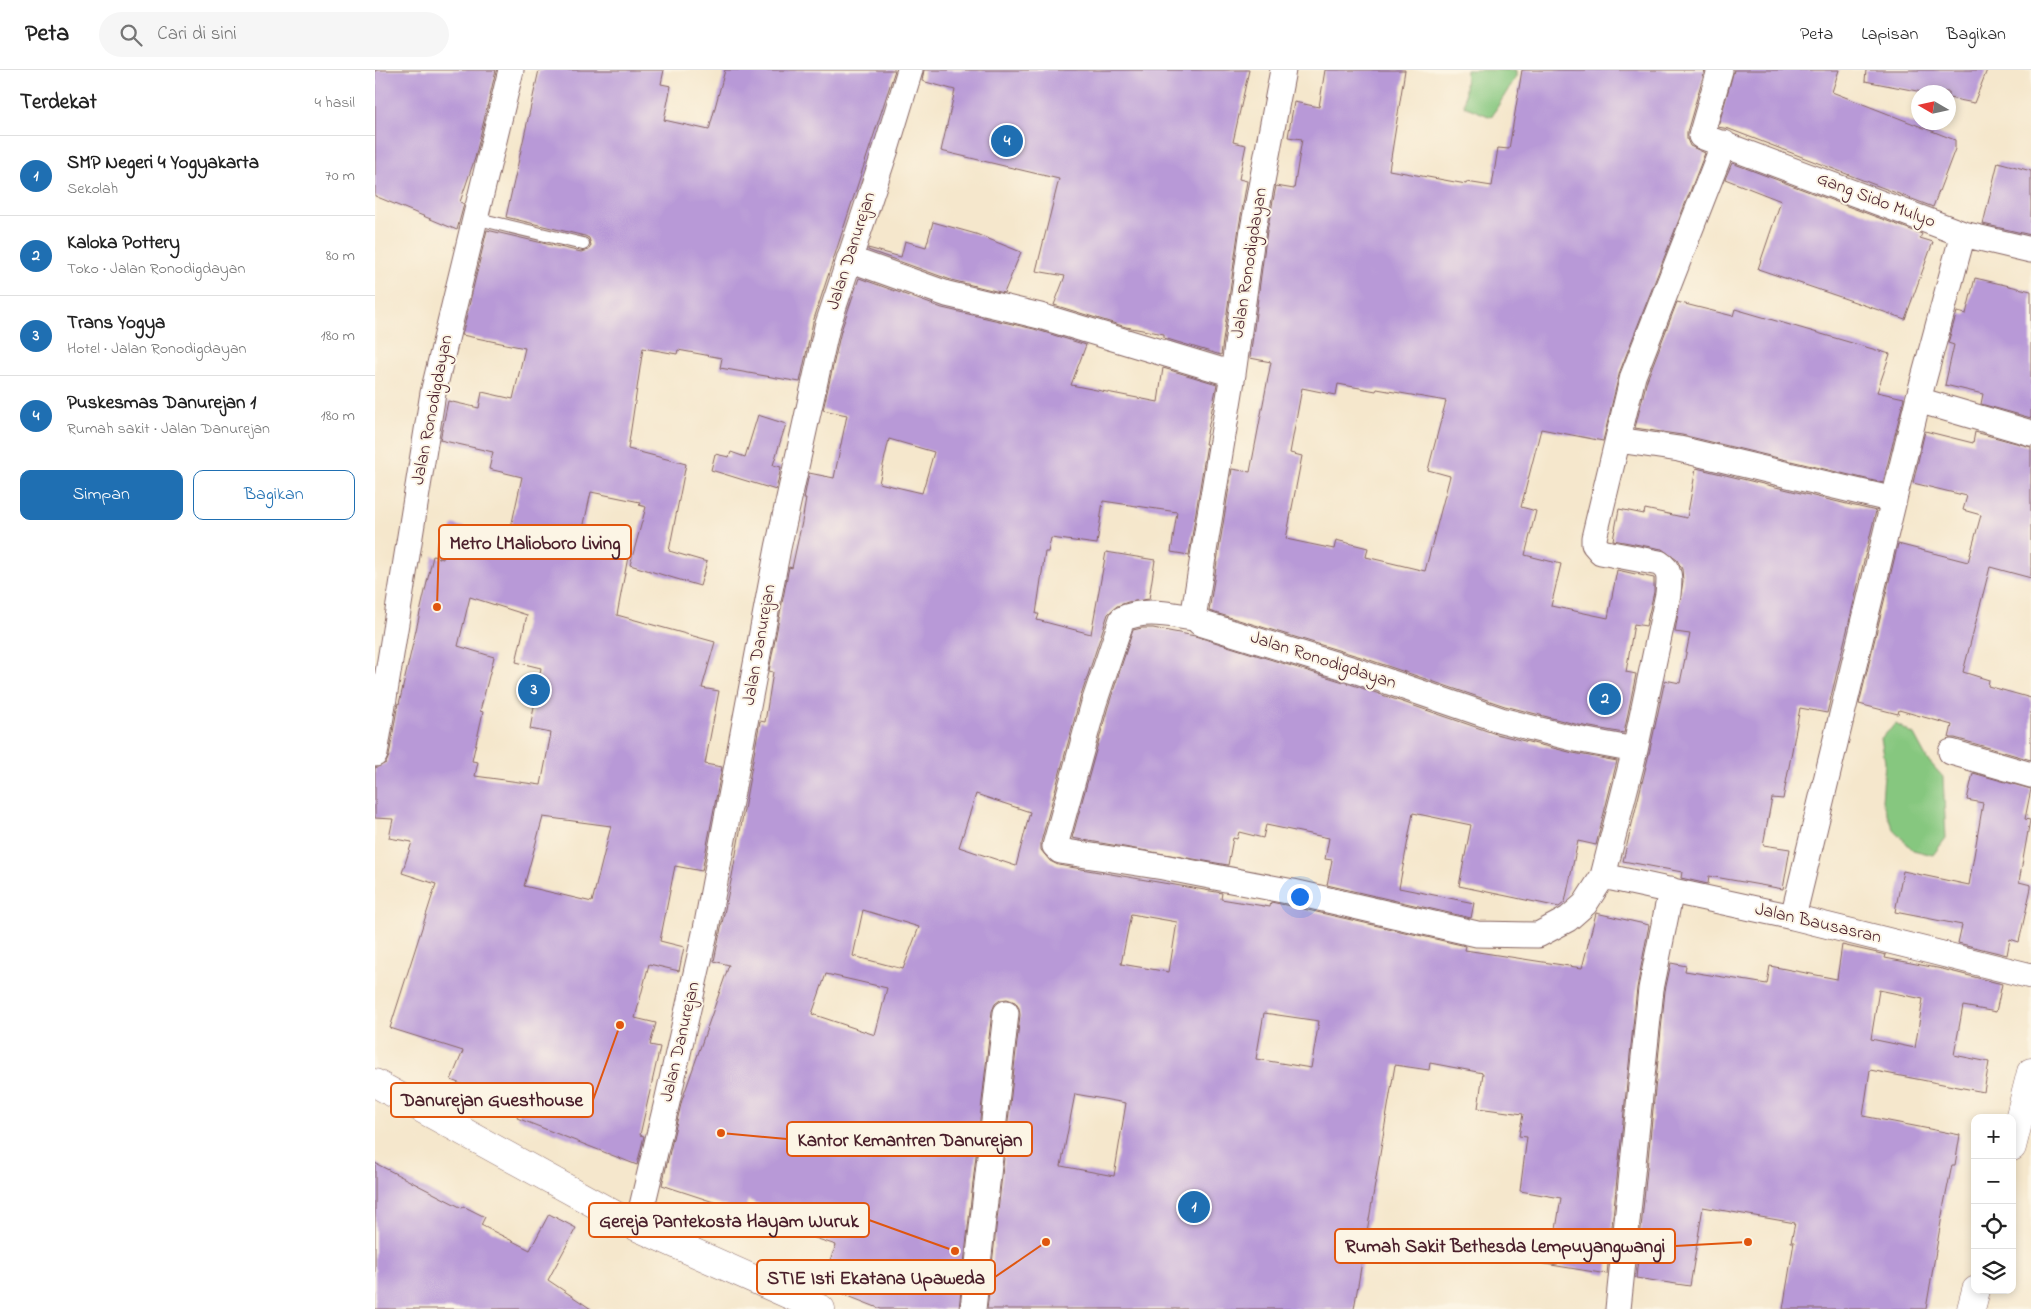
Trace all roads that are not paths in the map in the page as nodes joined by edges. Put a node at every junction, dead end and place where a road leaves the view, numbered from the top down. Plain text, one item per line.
1 (511, 70) edge
2 (909, 70) edge
3 (1283, 70) edge
4 (1720, 70) edge
5 (1725, 143) junction
6 (474, 218) junction
7 (1963, 234) junction
8 (583, 244) dead end
9 (2031, 250) edge
10 (849, 259) junction
11 (1233, 374) junction
12 (1918, 400) junction
13 (2031, 433) edge
14 (1617, 443) junction
15 (1893, 500) junction
16 (1195, 618) junction
17 (1635, 750) junction
18 (1951, 752) dead end
19 (375, 754) edge
20 (2031, 775) edge
21 (1603, 876) junction
22 (1671, 890) junction
23 (1793, 917) junction
24 (2031, 976) edge
25 (1006, 1014) dead end
26 (2031, 1072) edge
27 (375, 1083) edge
28 (2016, 1131) edge
29 (637, 1227) junction
30 (1975, 1294) edge
31 (821, 1309) edge
32 (973, 1309) edge
33 (1619, 1309) edge
34 (1971, 1309) edge

1 - 6 street, Jalan Ronodigdayan
2 - 10 street, Jalan Danurejan
3 - 11 street, Jalan Ronodigdayan
4 - 5 street, Gang Sido Mulyo
5 - 7 street, Gang Sido Mulyo
5 - 14 street
6 - 8 lane
6 - 19 street, Jalan Ronodigdayan
7 - 9 street, Gang Sido Mulyo
7 - 12 street
10 - 11 street
10 - 29 street, Jalan Danurejan
11 - 16 street, Jalan Ronodigdayan
12 - 13 street
12 - 15 street
14 - 15 street
14 - 17 street
15 - 23 street
16 - 17 street, Jalan Ronodigdayan
16 - 21 street
17 - 21 street
18 - 20 street
21 - 22 street, Jalan Bausasran
22 - 23 street, Jalan Bausasran
22 - 33 street
23 - 24 street, Jalan Bausasran
25 - 32 street
26 - 28 street
27 - 29 street
29 - 31 street
30 - 34 street

